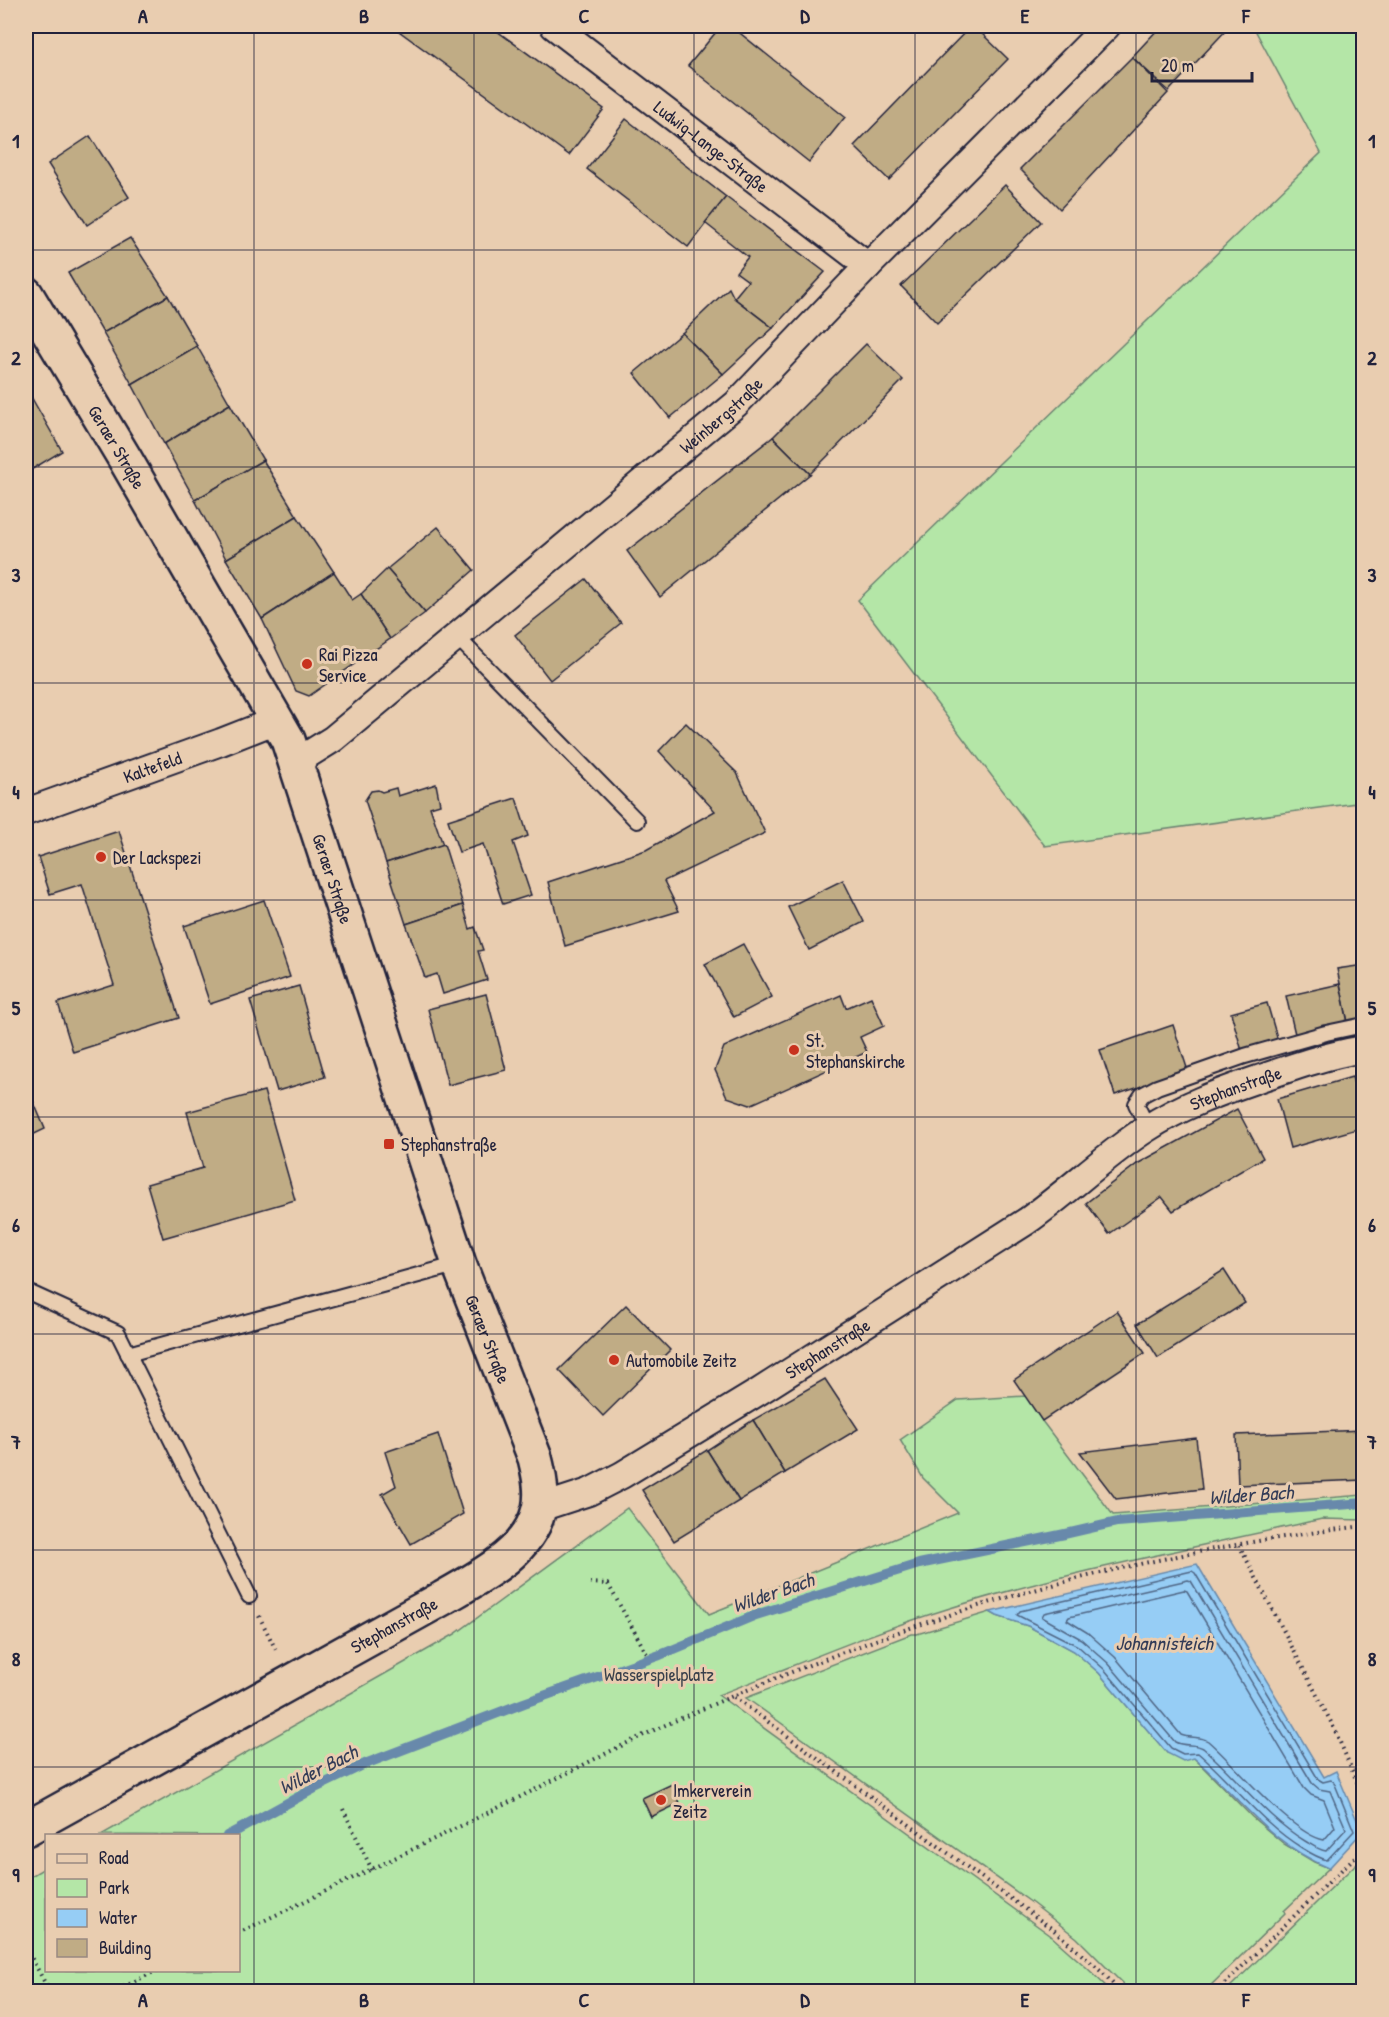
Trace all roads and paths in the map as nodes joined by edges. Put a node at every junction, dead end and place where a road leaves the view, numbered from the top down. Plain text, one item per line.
1 (554, 26) edge
2 (1107, 26) edge
3 (868, 266) junction
4 (26, 294) edge
5 (456, 636) junction
6 (277, 720) junction
7 (296, 762) junction
8 (26, 812) edge
9 (637, 821) dead end
10 (1364, 1025) edge
11 (1364, 1049) edge
12 (1148, 1128) junction
13 (459, 1264) junction
14 (26, 1291) edge
15 (128, 1354) junction
16 (540, 1508) junction
17 (1364, 1526) edge
18 (1239, 1545) junction
19 (590, 1583) dead end
20 (249, 1596) dead end
21 (647, 1654) dead end
22 (733, 1696) junction
23 (1364, 1798) edge
24 (343, 1809) dead end
25 (26, 1829) edge
26 (1364, 1848) edge
27 (372, 1870) junction
28 (240, 1932) edge
29 (26, 1948) edge
30 (156, 1972) edge
31 (50, 1992) edge
32 (113, 1992) edge
33 (1120, 1992) edge
34 (1216, 1992) edge

1 - 3 street, Ludwig-Lange-Straße
2 - 3 street, Weinbergstraße
3 - 5 street, Weinbergstraße
4 - 6 street, Geraer Straße
5 - 7 street, Weinbergstraße
5 - 9 lane
6 - 7 street, Geraer Straße
6 - 8 street, Kaltefeld
7 - 13 street, Geraer Straße
10 - 12 lane
11 - 12 street, Stephanstraße
12 - 16 street, Stephanstraße
13 - 15 lane
13 - 16 street, Geraer Straße
14 - 15 lane
15 - 20 lane
16 - 25 street, Stephanstraße
17 - 18 path
18 - 22 path
18 - 23 path
19 - 21 path
22 - 27 path
22 - 33 path
24 - 27 path
26 - 34 path
27 - 28 path
29 - 31 path
30 - 32 path

